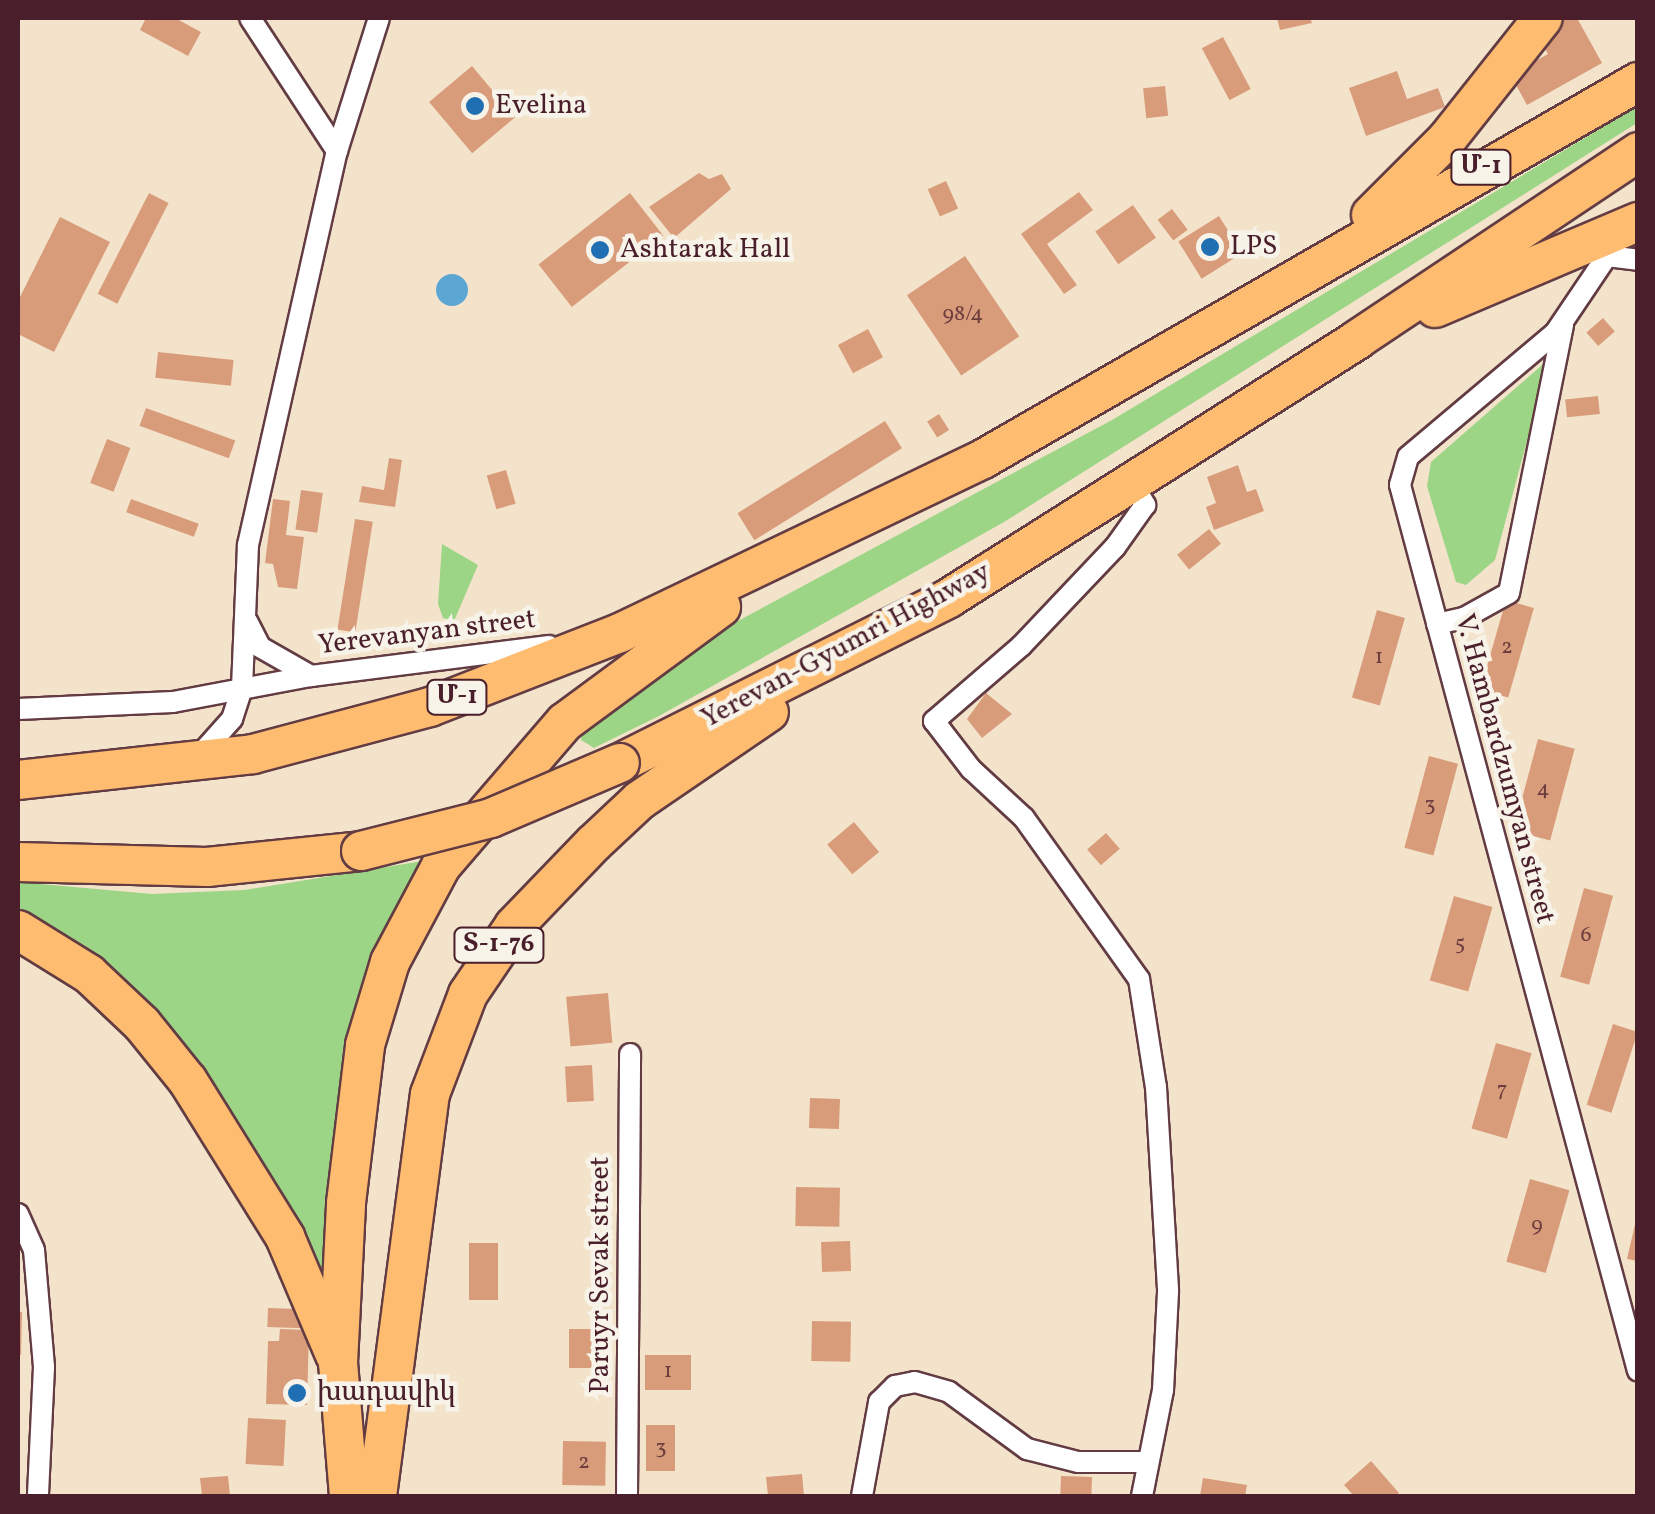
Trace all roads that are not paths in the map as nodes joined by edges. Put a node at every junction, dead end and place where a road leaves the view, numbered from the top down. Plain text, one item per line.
1 (250, 18) edge
2 (380, 18) edge
3 (1544, 18) edge
4 (1638, 82) edge
5 (337, 151) junction
6 (1638, 152) edge
7 (1638, 222) edge
8 (1602, 247) junction
9 (1326, 256) junction
10 (1638, 260) edge
11 (1563, 324) junction
12 (1358, 339) junction
13 (1132, 482) junction
14 (868, 517) junction
15 (949, 598) junction
16 (245, 618) junction
17 (1437, 624) junction
18 (620, 633) junction
19 (311, 676) junction
20 (242, 688) junction
21 (18, 709) edge
22 (190, 764) junction
23 (18, 780) edge
24 (18, 862) edge
25 (18, 930) edge
26 (630, 1054) dead end
27 (18, 1214) edge
28 (338, 1362) junction
29 (1638, 1371) edge
30 (1147, 1462) junction
31 (38, 1496) edge
32 (349, 1496) edge
33 (377, 1496) edge
34 (628, 1496) edge
35 (862, 1496) edge
36 (1142, 1496) edge

1 - 5 street
2 - 5 street
3 - 9 highway
4 - 9 highway, Մ-1
5 - 16 street
6 - 12 highway, Yerevan-Gyumri Highway / Մ-1
7 - 8 highway
8 - 10 street
8 - 11 street, V. Hambardzumyan street
8 - 12 highway
9 - 14 highway, Մ-1
11 - 17 street
11 - 17 street, V. Hambardzumyan street
12 - 13 highway, Yerevan-Gyumri Highway / Մ-1
13 - 15 highway, Yerevan-Gyumri Highway / Մ-1
13 - 30 street
14 - 18 highway, Մ-1
14 - 28 highway, Տ-1-76
15 - 24 highway, Yerevan-Gyumri Highway / Մ-1, bridge
15 - 33 highway, Տ-1-76
16 - 19 street
16 - 20 street
17 - 29 street, V. Hambardzumyan street
18 - 19 street, Yerevanyan street
18 - 22 highway, Մ-1
19 - 20 street, Yerevanyan street
20 - 21 street, Yerevanyan street
20 - 22 street
22 - 23 highway, Մ-1
25 - 28 highway
26 - 34 street, Paruyr Sevak street
27 - 31 street
28 - 32 highway, Տ-1-76
30 - 35 street
30 - 36 street

